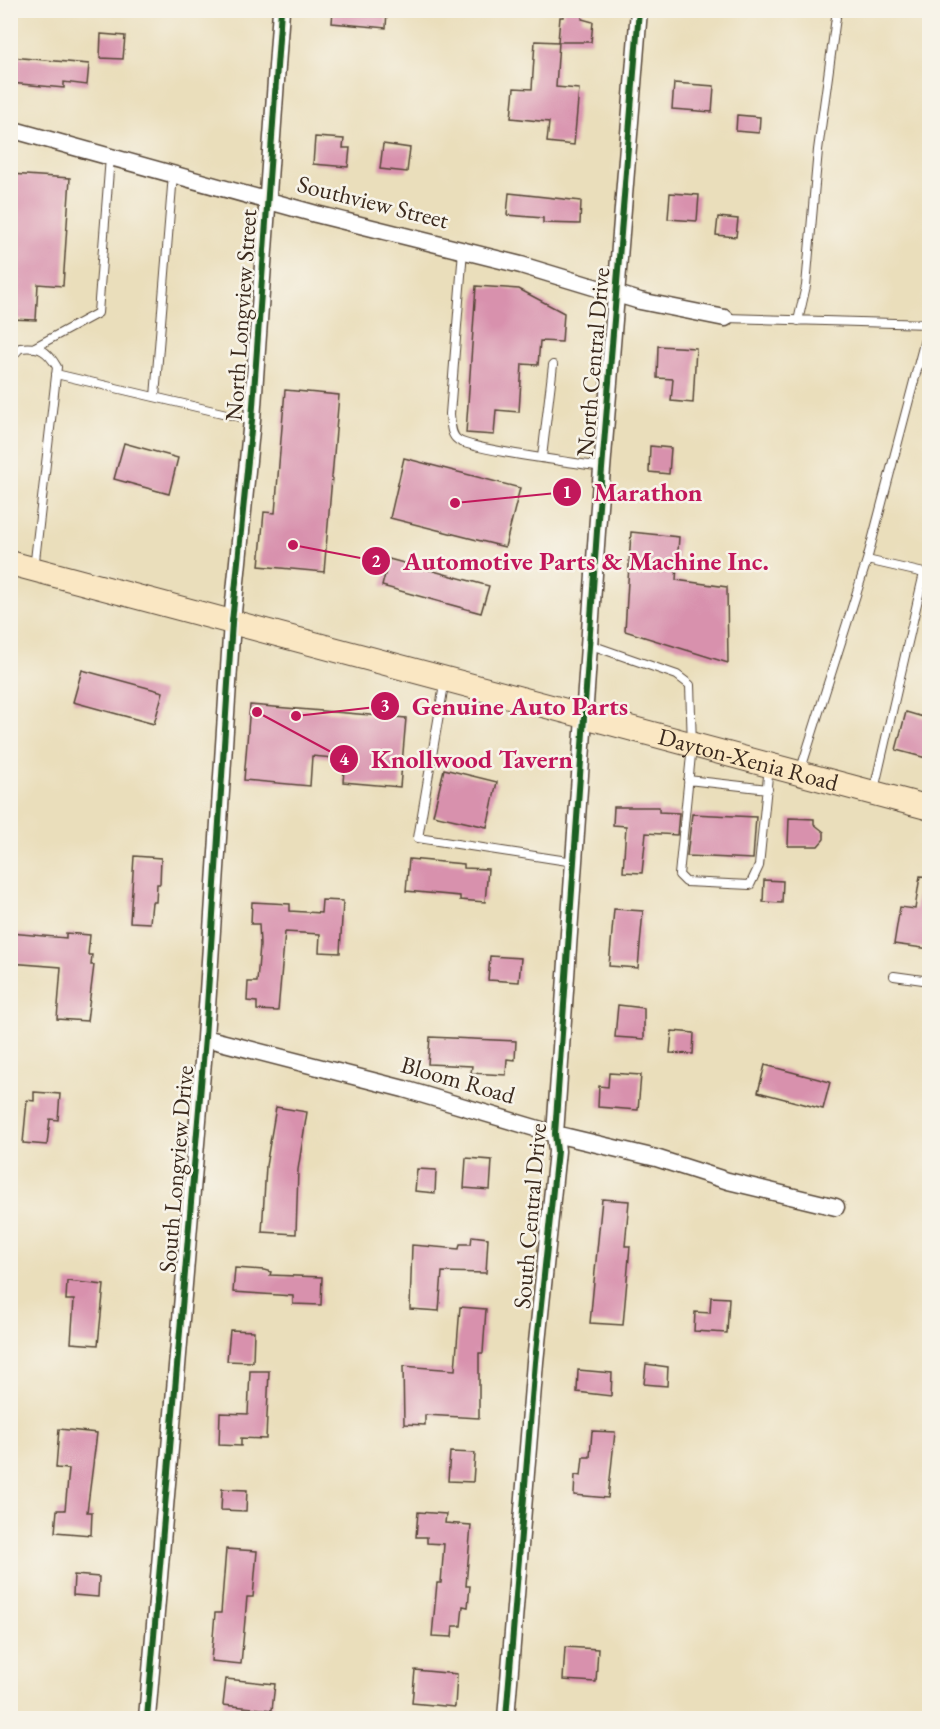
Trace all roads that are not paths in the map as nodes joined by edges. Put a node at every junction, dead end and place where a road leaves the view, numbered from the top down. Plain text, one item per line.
1 (281, 10) edge
2 (639, 10) edge
3 (837, 10) edge
4 (10, 129) edge
5 (110, 157) junction
6 (173, 174) junction
7 (267, 200) junction
8 (463, 250) junction
9 (616, 294) junction
10 (725, 318) joint
11 (798, 321) junction
12 (929, 324) edge
13 (35, 347) junction
14 (10, 359) edge
15 (553, 365) dead end
16 (56, 374) junction
17 (155, 398) junction
18 (252, 420) junction
19 (542, 457) junction
20 (602, 467) junction
21 (867, 560) junction
22 (10, 563) edge
23 (34, 569) junction
24 (232, 622) junction
25 (591, 645) junction
26 (445, 679) junction
27 (586, 717) junction
28 (692, 745) junction
29 (799, 774) junction
30 (768, 777) junction
31 (688, 780) junction
32 (874, 794) junction
33 (930, 808) edge
34 (574, 862) junction
35 (894, 976) dead end
36 (930, 981) edge
37 (205, 1038) junction
38 (555, 1134) junction
39 (836, 1207) dead end
40 (147, 1719) edge
41 (506, 1719) edge

1 - 7 street, North Longview Street
2 - 9 street, North Central Drive
3 - 11 lane
4 - 5 street, Southview Street
5 - 6 street, Southview Street
5 - 13 lane
6 - 7 street, Southview Street
6 - 17 lane
7 - 8 street, Southview Street
7 - 18 street, North Longview Street
8 - 9 street, Southview Street
8 - 19 lane
9 - 10 street, Southview Street
9 - 20 street, North Central Drive
10 - 11 lane
11 - 12 lane
12 - 21 lane
13 - 14 lane
13 - 16 lane
15 - 19 lane
16 - 17 lane
16 - 23 lane
17 - 18 lane
18 - 24 street, North Longview Street
19 - 20 lane
20 - 25 street, North Central Drive
21 - 29 lane
21 - 32 lane
22 - 23 main road, Dayton-Xenia Road
23 - 24 main road, Dayton-Xenia Road
24 - 26 main road, Dayton-Xenia Road
24 - 37 street, South Longview Drive
25 - 27 street, North Central Drive
25 - 28 lane
26 - 27 main road, Dayton-Xenia Road
26 - 34 lane
27 - 28 main road, Dayton-Xenia Road
27 - 34 street, South Central Drive
28 - 30 main road, Dayton-Xenia Road
28 - 31 lane
29 - 30 main road, Dayton-Xenia Road
29 - 32 main road, Dayton-Xenia Road
30 - 31 lane
30 - 31 lane
32 - 33 main road, Dayton-Xenia Road
34 - 38 street, South Central Drive
35 - 36 lane
37 - 38 street, Bloom Road
37 - 40 street, South Longview Drive
38 - 39 street, Bloom Road
38 - 41 street, South Central Drive

